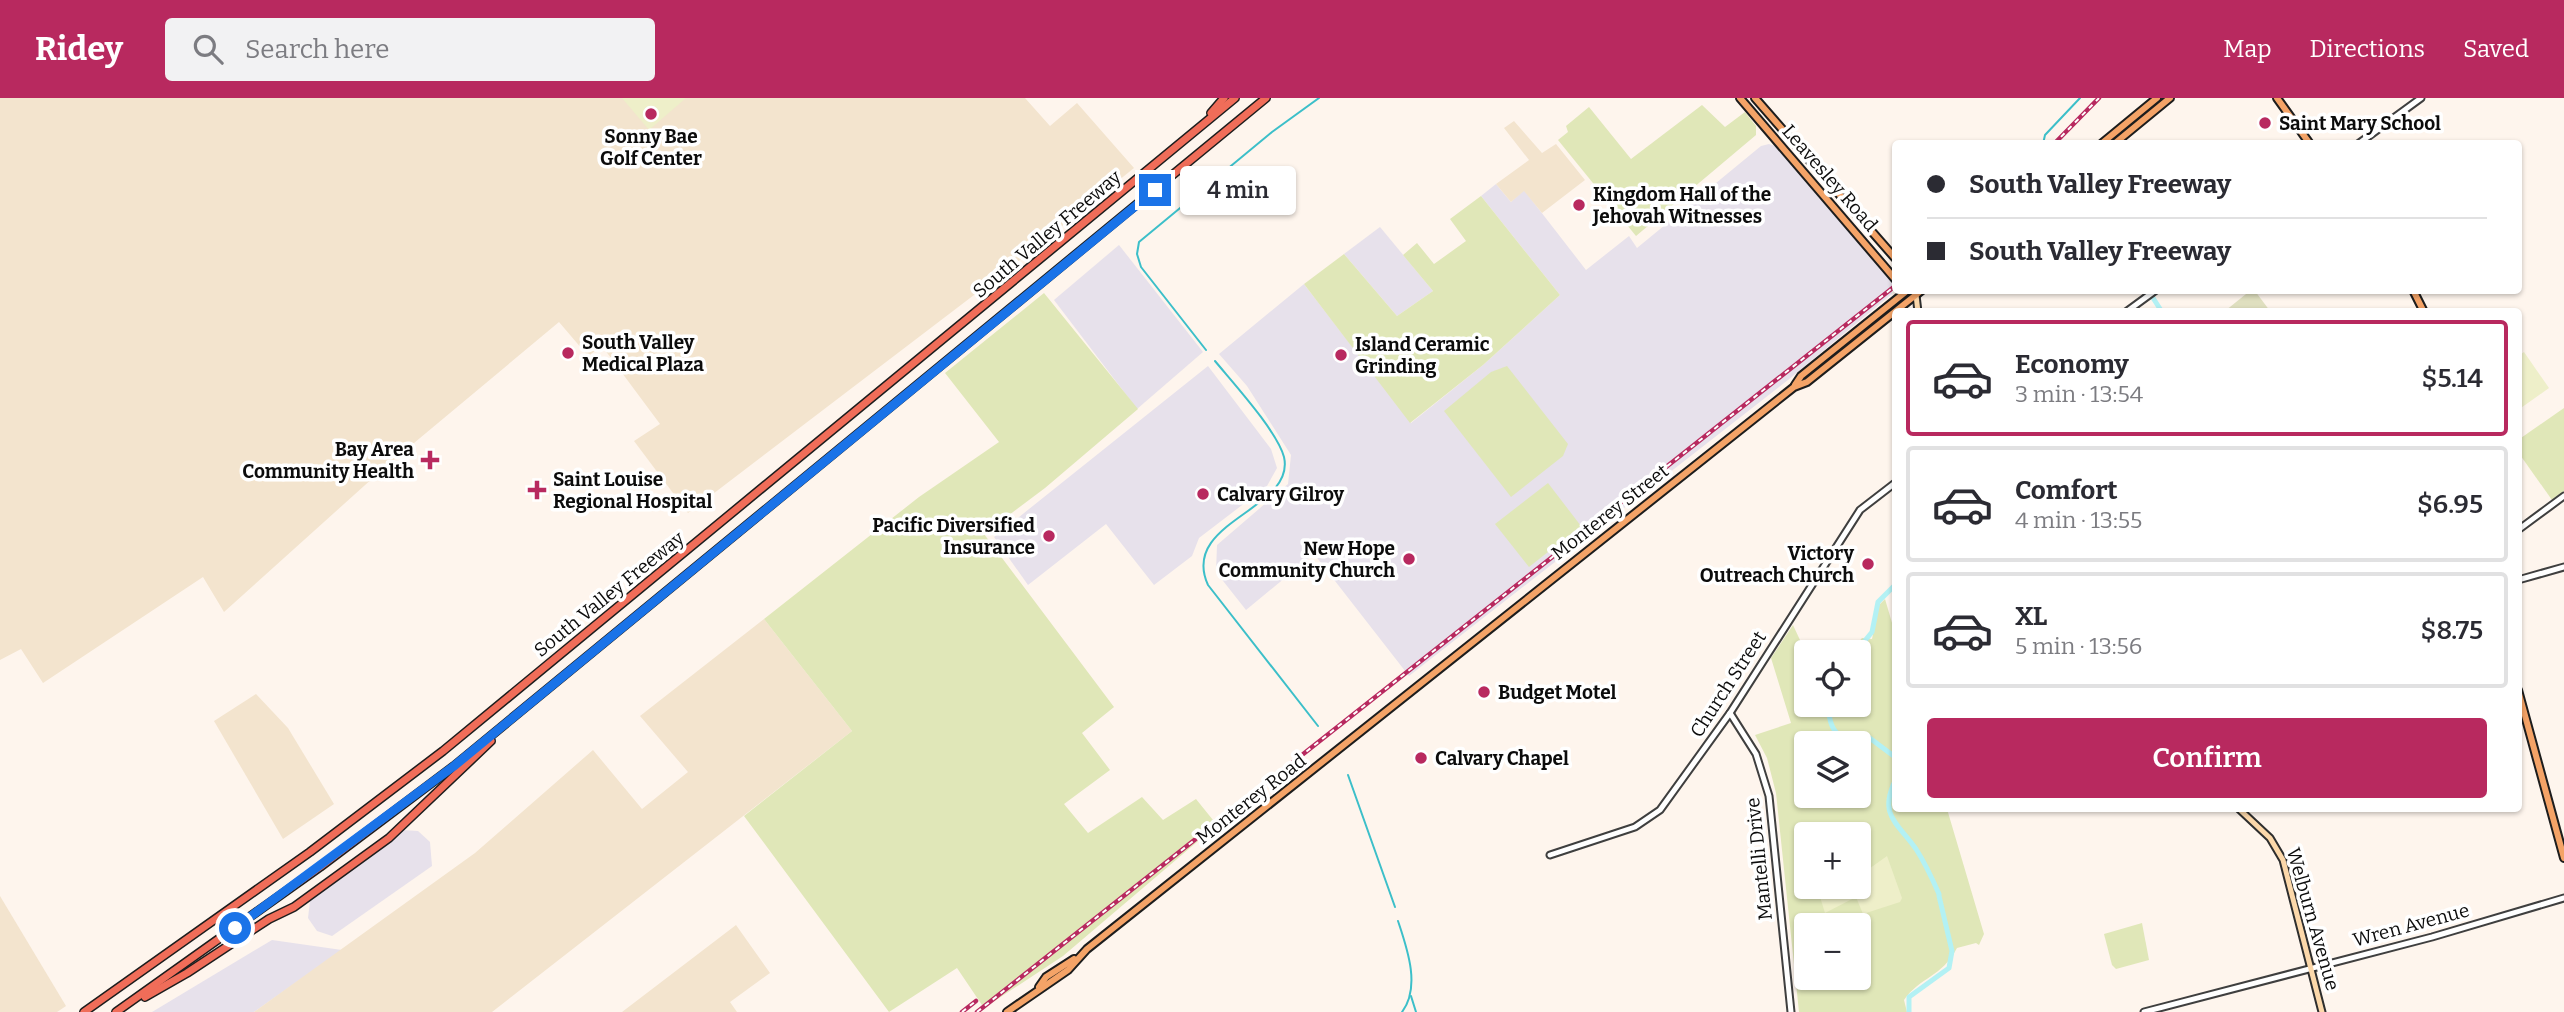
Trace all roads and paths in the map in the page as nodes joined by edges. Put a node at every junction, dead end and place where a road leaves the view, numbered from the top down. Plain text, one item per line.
1 (1224, 98) edge
2 (1235, 98) edge
3 (1740, 98) edge
4 (1755, 98) edge
5 (2157, 98) edge
6 (2170, 98) edge
7 (2277, 98) edge
8 (2421, 98) edge
9 (1265, 100) edge
10 (1192, 134) junction
11 (2106, 140) edge
12 (2119, 140) edge
13 (2307, 140) edge
14 (2363, 140) edge
15 (1892, 255) edge
16 (1892, 275) edge
17 (1902, 294) edge
18 (1916, 294) edge
19 (2150, 294) edge
20 (1899, 308) edge
21 (2131, 308) edge
22 (1892, 313) edge
23 (1794, 387) junction
24 (1892, 484) edge
25 (2564, 496) edge
26 (2522, 527) edge
27 (2564, 567) edge
28 (2522, 579) edge
29 (1448, 664) joint
30 (551, 687) junction
31 (2522, 706) edge
32 (1730, 713) junction
33 (2242, 812) edge
34 (1550, 855) dead end
35 (2564, 858) edge
36 (2564, 898) edge
37 (2313, 969) junction
38 (83, 1012) edge
39 (116, 1012) edge
40 (1007, 1012) edge
41 (1791, 1012) edge
42 (2144, 1012) edge
43 (2322, 1012) edge

1 - 10 highway
2 - 10 highway, South Valley Freeway
3 - 16 main road, Leavesley Road
4 - 15 main road, Leavesley Road
5 - 11 main road
6 - 12 main road
7 - 13 main road
8 - 14 street
9 - 30 highway, South Valley Freeway
10 - 38 highway, South Valley Freeway
17 - 23 main road, Monterey Street
18 - 20 main road, Monterey Street
19 - 21 street
22 - 23 main road, Monterey Street
23 - 29 main road, Monterey Street
24 - 32 street, Church Street
25 - 26 street
27 - 28 street
29 - 40 main road, Monterey Road
30 - 39 highway, South Valley Freeway
30 - 39 highway
31 - 35 main road
32 - 34 street, Church Street
32 - 41 street, Mantelli Drive
33 - 37 main road, Welburn Avenue
36 - 37 street, Wren Avenue
37 - 42 street, Wren Avenue
37 - 43 main road, Welburn Avenue

